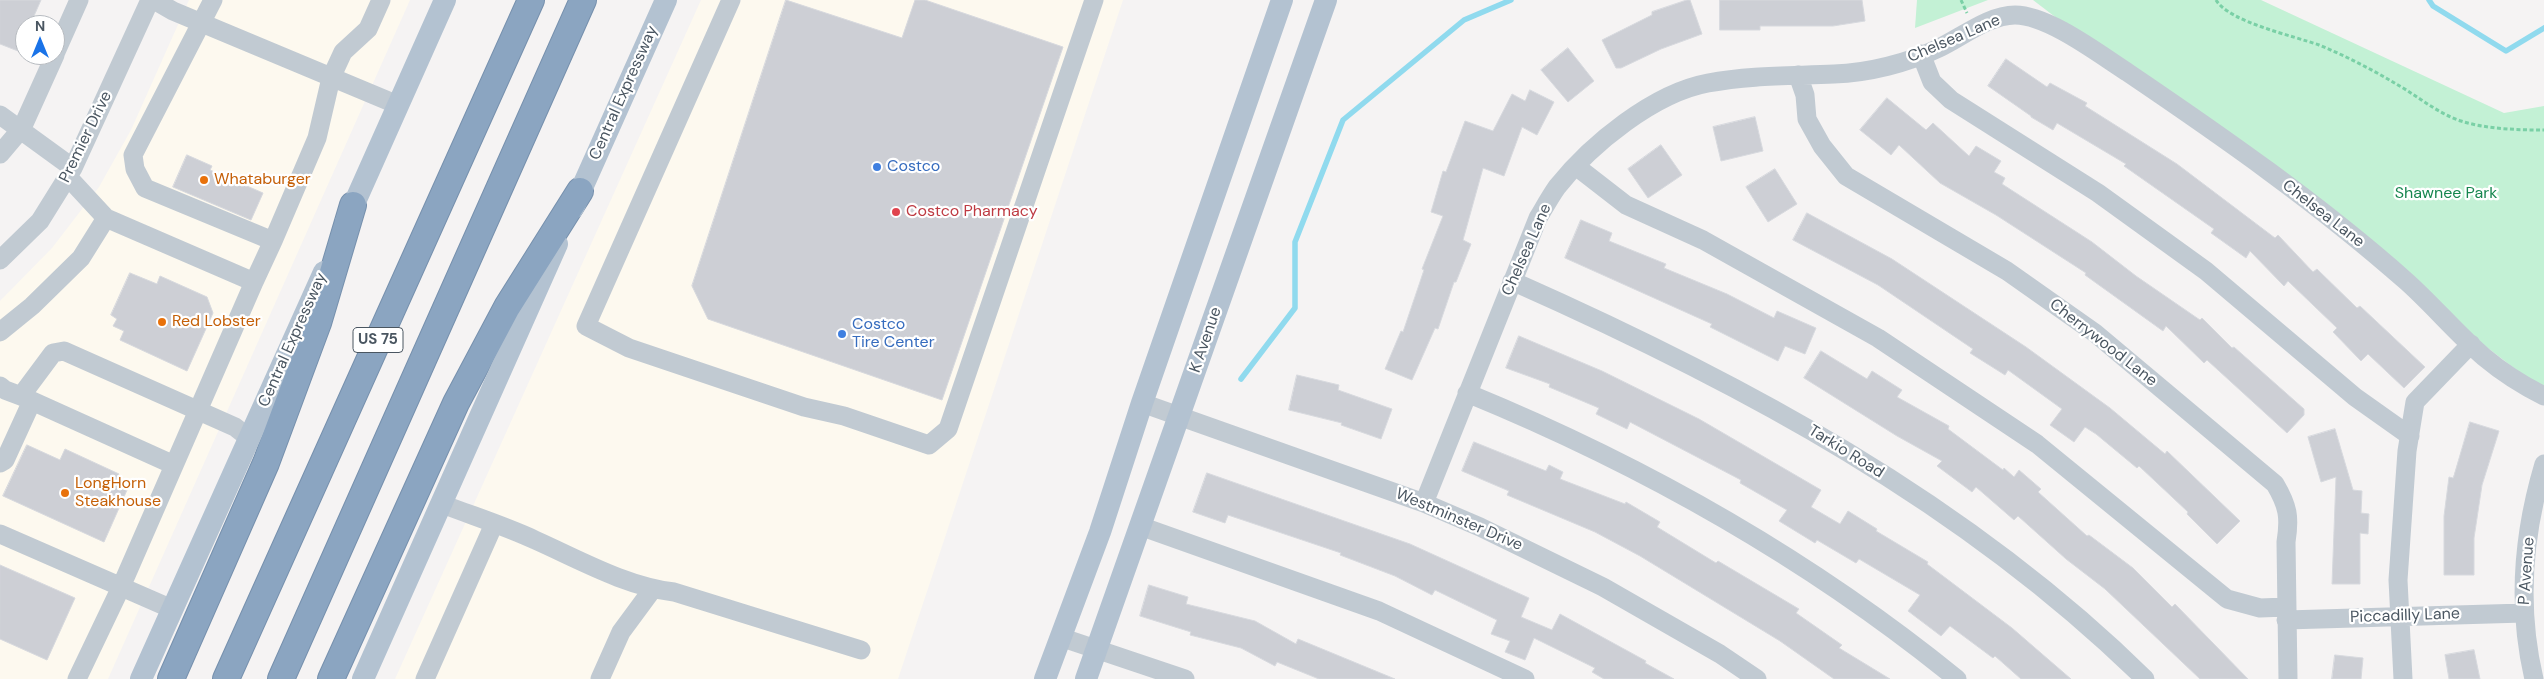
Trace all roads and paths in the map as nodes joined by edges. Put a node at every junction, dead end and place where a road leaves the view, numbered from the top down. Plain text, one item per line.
1 (79, 0) edge
2 (152, 0) edge
3 (213, 0) edge
4 (381, 0) edge
5 (445, 0) edge
6 (531, 0) edge
7 (582, 0) edge
8 (666, 0) edge
9 (731, 0) edge
10 (1094, 0) edge
11 (1282, 0) edge
12 (1326, 0) edge
13 (2216, 0) edge
14 (202, 23) junction
15 (65, 32) edge
16 (1920, 54) junction
17 (50, 65) edge
18 (1798, 75) junction
19 (332, 78) junction
20 (398, 105) junction
21 (0, 115) edge
22 (21, 129) junction
23 (2544, 130) edge
24 (0, 154) edge
25 (1577, 166) junction
26 (70, 173) junction
27 (580, 191) junction
28 (353, 206) junction
29 (106, 218) junction
30 (273, 241) junction
31 (0, 260) edge
32 (1512, 281) junction
33 (254, 282) junction
34 (0, 332) edge
35 (2470, 344) junction
36 (0, 386) edge
37 (1467, 393) junction
38 (2544, 396) edge
39 (27, 399) junction
40 (1142, 404) junction
41 (198, 410) junction
42 (1180, 416) junction
43 (2410, 436) junction
44 (249, 438) junction
45 (0, 464) edge
46 (2544, 464) edge
47 (174, 465) junction
48 (1424, 503) junction
49 (442, 504) junction
50 (494, 524) junction
51 (1140, 526) junction
52 (0, 534) edge
53 (121, 586) junction
54 (652, 590) junction
55 (172, 609) junction
56 (2286, 613) junction
57 (2524, 613) junction
58 (2400, 616) junction
59 (1060, 638) junction
60 (861, 650) dead end
61 (1096, 650) junction
62 (77, 679) edge
63 (141, 679) edge
64 (172, 679) edge
65 (226, 679) edge
66 (281, 679) edge
67 (331, 679) edge
68 (363, 679) edge
69 (424, 679) edge
70 (600, 679) edge
71 (1045, 679) edge
72 (1086, 679) edge
73 (1185, 679) edge
74 (1526, 679) edge
75 (1757, 679) edge
76 (1957, 679) edge
77 (2145, 679) edge
78 (2288, 679) edge
79 (2403, 679) edge
80 (2534, 679) edge

1 - 15 street
2 - 14 street
2 - 26 street, Premier Drive
3 - 14 street
4 - 19 street
5 - 20 main road, Central Expressway
6 - 65 highway, US 75
7 - 66 highway, US 75
8 - 27 main road, Central Expressway
9 - 10 street
11 - 40 main road
12 - 42 main road, K Avenue
13 - 23 path
14 - 19 street
14 - 30 street
16 - 18 street, Chelsea Lane
16 - 35 street, Chelsea Lane
16 - 43 street
17 - 22 street
18 - 25 street, Chelsea Lane
18 - 56 street, Cherrywood Lane
19 - 20 street
19 - 30 street
20 - 28 main road, Central Expressway
21 - 22 street
22 - 24 street
22 - 26 street
25 - 32 street, Chelsea Lane
25 - 56 street, Piccadilly Lane
26 - 29 street
26 - 31 street, Premier Drive
27 - 49 main road, Central Expressway
27 - 67 highway
28 - 44 main road, Central Expressway
28 - 64 highway
29 - 33 street
29 - 34 street
30 - 33 street
32 - 37 street, Chelsea Lane
32 - 77 street, Tarkio Road
33 - 41 street
35 - 38 street, Chelsea Lane
35 - 43 street
36 - 39 street
37 - 48 street, Chelsea Lane
37 - 76 street
39 - 41 street
39 - 45 street
39 - 47 street
40 - 42 street, Westminster Drive
40 - 59 main road
41 - 44 street
41 - 47 street
42 - 48 street, Westminster Drive
42 - 51 main road, K Avenue
43 - 58 street
44 - 55 main road, Central Expressway
46 - 57 street, P Avenue
47 - 53 street
48 - 75 street, Westminster Drive
49 - 50 street
49 - 68 main road, Central Expressway
50 - 54 street
50 - 69 street
51 - 61 main road, K Avenue
51 - 74 street
52 - 53 street
53 - 55 street
53 - 62 street
54 - 60 street
54 - 70 street
55 - 63 main road, Central Expressway
56 - 58 street, Piccadilly Lane
56 - 78 street, Cherrywood Lane
57 - 58 street, Piccadilly Lane
57 - 80 street, P Avenue
58 - 79 street
59 - 61 street
59 - 71 main road
61 - 72 main road, K Avenue
61 - 73 street

